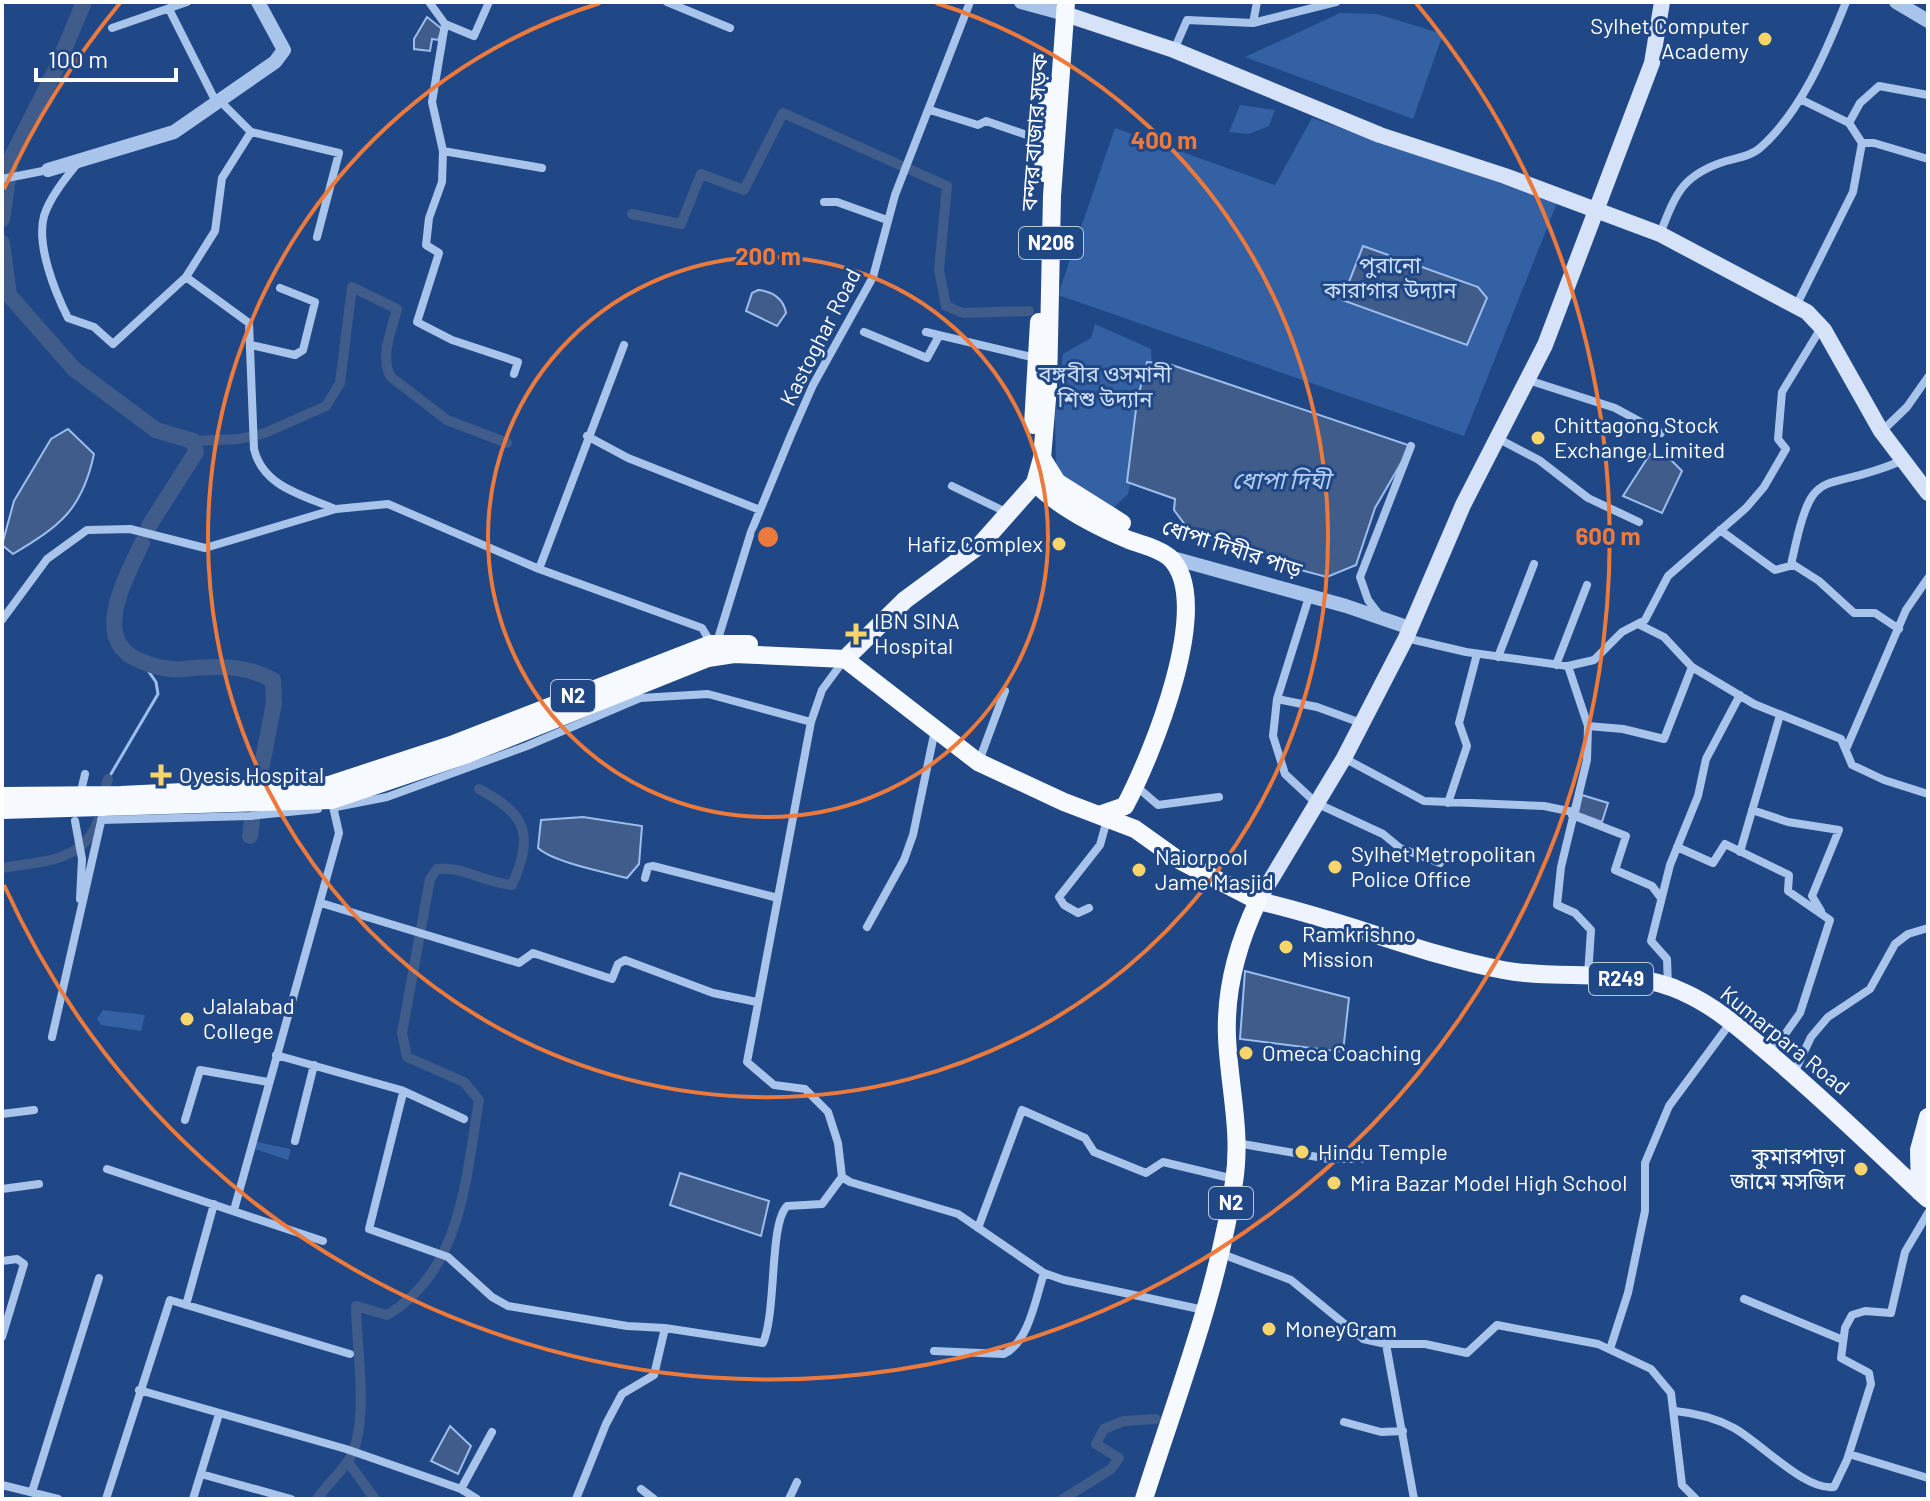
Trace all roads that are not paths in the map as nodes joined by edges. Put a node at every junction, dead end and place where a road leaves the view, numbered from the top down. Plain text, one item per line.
1 (187, 2) edge
2 (258, 2) edge
3 (429, 2) edge
4 (489, 2) edge
5 (667, 2) edge
6 (970, 2) edge
7 (1021, 2) edge
8 (1257, 2) edge
9 (1336, 2) edge
10 (1662, 2) edge
11 (1846, 2) edge
12 (1896, 2) edge
13 (1060, 7) edge
14 (169, 9) junction
15 (1928, 21) edge
16 (1253, 23) junction
17 (445, 24) junction
18 (112, 28) dead end
19 (730, 28) dead end
20 (1174, 50) junction
21 (1928, 95) edge
22 (1800, 99) junction
23 (217, 101) junction
24 (930, 110) junction
25 (1849, 123) junction
26 (251, 132) junction
27 (1044, 141) junction
28 (1862, 143) junction
29 (443, 151) junction
30 (1928, 159) edge
31 (77, 163) junction
32 (542, 168) dead end
33 (48, 170) joint
34 (2, 179) edge
35 (824, 202) dead end
36 (1597, 208) junction
37 (887, 220) junction
38 (1660, 234) junction
39 (317, 237) dead end
40 (186, 277) junction
41 (280, 288) dead end
42 (1796, 306) junction
43 (1821, 327) junction
44 (864, 332) dead end
45 (926, 332) dead end
46 (939, 336) junction
47 (251, 345) junction
48 (624, 345) dead end
49 (1037, 359) junction
50 (514, 374) dead end
51 (1928, 377) edge
52 (1527, 379) junction
53 (1881, 431) junction
54 (1661, 433) dead end
55 (587, 436) junction
56 (1496, 438) junction
57 (1411, 446) dead end
58 (1901, 461) junction
59 (952, 486) dead end
60 (1048, 489) junction
61 (1928, 493) edge
62 (1016, 507) junction
63 (336, 509) junction
64 (760, 510) junction
65 (1639, 522) dead end
66 (1720, 530) junction
67 (1169, 557) junction
68 (1534, 564) dead end
69 (1791, 565) junction
70 (539, 569) junction
71 (1928, 578) edge
72 (1587, 585) dead end
73 (1309, 597) junction
74 (1382, 617) junction
75 (2, 620) edge
76 (1638, 624) junction
77 (1899, 629) junction
78 (1408, 633) junction
79 (714, 643) junction
80 (1477, 654) junction
81 (823, 657) junction
82 (1498, 657) junction
83 (845, 659) junction
84 (1556, 665) junction
85 (1568, 666) junction
86 (1692, 667) junction
87 (1005, 691) dead end
88 (1740, 695) junction
89 (1277, 699) junction
90 (1780, 715) junction
91 (811, 722) junction
92 (1362, 723) junction
93 (1588, 726) junction
94 (935, 729) junction
95 (1847, 747) junction
96 (1344, 758) junction
97 (978, 762) junction
98 (85, 774) dead end
99 (1136, 786) junction
100 (82, 787) dead end
101 (1928, 794) edge
102 (2, 796) edge
103 (332, 797) junction
104 (1219, 797) dead end
105 (1316, 803) junction
106 (1448, 803) junction
107 (1125, 806) junction
108 (2, 810) edge
109 (1752, 810) junction
110 (1572, 813) junction
111 (103, 814) junction
112 (1103, 817) junction
113 (75, 821) dead end
114 (1135, 829) junction
115 (1677, 847) junction
116 (1740, 852) junction
117 (1440, 863) dead end
118 (645, 878) dead end
119 (778, 898) junction
120 (1661, 898) junction
121 (1258, 901) junction
122 (321, 903) junction
123 (1089, 908) dead end
124 (1823, 914) junction
125 (867, 927) dead end
126 (1928, 928) edge
127 (71, 958) junction
128 (1588, 977) junction
129 (1668, 986) junction
130 (757, 1002) junction
131 (1731, 1022) junction
132 (52, 1037) dead end
133 (276, 1055) junction
134 (1770, 1055) junction
135 (314, 1065) junction
136 (1793, 1074) junction
137 (268, 1082) junction
138 (403, 1093) junction
139 (34, 1110) dead end
140 (2, 1114) edge
141 (1928, 1117) edge
142 (464, 1119) dead end
143 (185, 1120) dead end
144 (295, 1141) dead end
145 (1236, 1143) junction
146 (1919, 1150) junction
147 (1361, 1159) dead end
148 (1890, 1164) junction
149 (107, 1169) dead end
150 (842, 1177) junction
151 (1235, 1179) junction
152 (39, 1184) dead end
153 (2, 1189) edge
154 (1924, 1196) edge
155 (214, 1204) junction
156 (234, 1210) junction
157 (1928, 1213) edge
158 (978, 1228) junction
159 (323, 1241) dead end
160 (1222, 1254) junction
161 (2, 1261) edge
162 (1044, 1273) junction
163 (99, 1278) dead end
164 (1744, 1299) dead end
165 (186, 1305) junction
166 (1204, 1310) junction
167 (665, 1328) junction
168 (2, 1337) edge
169 (1843, 1340) junction
170 (1386, 1344) junction
171 (1610, 1349) junction
172 (934, 1351) dead end
173 (350, 1354) dead end
174 (139, 1390) junction
175 (1675, 1411) junction
176 (219, 1414) junction
177 (1344, 1422) dead end
178 (1403, 1431) junction
179 (492, 1432) dead end
180 (1849, 1454) junction
181 (201, 1474) junction
182 (1928, 1478) edge
183 (797, 1482) dead end
184 (2, 1485) edge
185 (461, 1489) junction
186 (641, 1489) dead end
187 (32, 1492) junction
188 (58, 1499) edge
189 (106, 1499) edge
190 (193, 1499) edge
191 (291, 1499) edge
192 (477, 1499) edge
193 (576, 1499) edge
194 (654, 1499) edge
195 (789, 1499) edge
196 (1144, 1499) edge
197 (1414, 1499) edge
198 (1696, 1499) edge

1 - 14 street
2 - 23 street
3 - 17 street
4 - 17 street
5 - 19 street
6 - 24 street, Kastoghar Road
7 - 13 street
8 - 16 street
9 - 16 street
10 - 36 main road
11 - 22 street
12 - 15 street
13 - 20 main road
13 - 27 highway, N206
13 - 60 highway, বন্দর বাজার সড়ক / N206
14 - 18 street
14 - 23 street
16 - 20 street
17 - 29 street
20 - 36 main road
21 - 25 street
22 - 25 street
22 - 38 street
23 - 26 street
23 - 31 street
24 - 27 street
24 - 37 street, Kastoghar Road
25 - 28 street
26 - 39 street
26 - 40 street
27 - 49 highway, N206
28 - 30 street
28 - 42 street
29 - 32 street
29 - 50 street
31 - 33 street
31 - 40 street
33 - 34 street
35 - 37 street
36 - 38 main road
36 - 52 main road
37 - 64 street, Kastoghar Road
38 - 42 main road
40 - 47 street
41 - 47 street
42 - 43 main road
43 - 53 main road
43 - 66 street
44 - 46 street
45 - 46 street
46 - 49 street
47 - 63 street
48 - 55 street
49 - 60 highway, N206
51 - 53 street
52 - 54 street
52 - 56 main road
53 - 58 main road
55 - 64 street
55 - 70 street
56 - 65 street
56 - 78 main road
57 - 74 street
58 - 61 main road
58 - 69 street
59 - 62 street
60 - 62 main road, বন্দর বাজার সড়ক
60 - 67 highway, ধোপা দিঘীর পাড়
62 - 83 main road, বন্দর বাজার সড়ক
63 - 70 street
63 - 75 street
64 - 79 street, Kastoghar Road
66 - 69 street
66 - 76 street
67 - 73 street, ধোপা দিঘীর পাড়
67 - 99 highway
68 - 82 street
69 - 77 street
70 - 79 street
71 - 77 street
72 - 84 street
73 - 74 street, ধোপা দিঘীর পাড়
73 - 89 street
74 - 78 street, ধোপা দিঘীর পাড়
76 - 85 street
76 - 86 street
77 - 95 street
78 - 80 street
78 - 92 main road
79 - 81 highway, N2
79 - 103 highway, N2
80 - 82 street
80 - 106 street
81 - 83 highway, N2
81 - 103 highway, N2
82 - 84 street
83 - 91 street
83 - 94 highway
84 - 85 street
85 - 93 street
86 - 88 street
86 - 93 street
87 - 97 street
88 - 90 street
88 - 115 street
89 - 92 street
89 - 105 street
90 - 95 street
90 - 109 street
91 - 103 street
91 - 119 street
92 - 96 main road
93 - 110 street
94 - 97 highway
94 - 125 street
95 - 101 street
96 - 105 main road
96 - 106 street
97 - 112 highway
98 - 100 street
99 - 104 street
99 - 107 highway
102 - 103 highway, N2
103 - 111 highway, N2
103 - 122 street
105 - 117 street
105 - 121 main road
106 - 110 street
107 - 112 highway
107 - 114 highway
108 - 111 highway, N2
109 - 116 street
109 - 124 street
110 - 120 street
110 - 128 street
111 - 127 street
112 - 114 highway
112 - 123 street
113 - 127 street
114 - 121 highway
115 - 116 street
115 - 120 street
116 - 124 street
118 - 119 street
119 - 130 street
120 - 129 street
121 - 128 main road, Kumarpara Road / R249
121 - 145 highway, N2
122 - 130 street
122 - 133 street
124 - 134 street
126 - 136 street
127 - 132 street
128 - 129 main road, Kumarpara Road / R249
129 - 131 main road, Kumarpara Road / R249
130 - 150 street
131 - 134 main road, Kumarpara Road / R249
131 - 171 street
133 - 135 street
133 - 137 street
134 - 136 main road, Kumarpara Road / R249
135 - 138 street
135 - 144 street
136 - 148 main road, Kumarpara Road / R249
137 - 143 street
137 - 156 street
138 - 142 street
138 - 167 street
139 - 140 street
141 - 146 main road, R249
145 - 147 street
145 - 151 highway, N2
146 - 148 main road
146 - 154 main road, R249
148 - 154 main road, Kumarpara Road / R249
149 - 155 street
150 - 158 street
150 - 167 street
151 - 158 street
151 - 160 highway, N2
152 - 153 street
155 - 156 street
155 - 165 street
156 - 159 street
157 - 169 street
158 - 162 street
160 - 166 highway, N2
160 - 170 street
161 - 168 street
162 - 166 street
162 - 172 street
163 - 187 street
164 - 169 street
165 - 173 street
165 - 174 street
166 - 196 highway, N2
167 - 193 street
169 - 180 street
170 - 171 street
170 - 178 street
171 - 175 street
174 - 176 street
174 - 189 street
175 - 180 street
175 - 198 street
176 - 181 street
176 - 185 street
177 - 178 street
178 - 197 street
179 - 185 street
180 - 182 street
181 - 190 street
181 - 191 street
183 - 195 street
184 - 187 street
185 - 192 street
186 - 194 street
187 - 188 street

